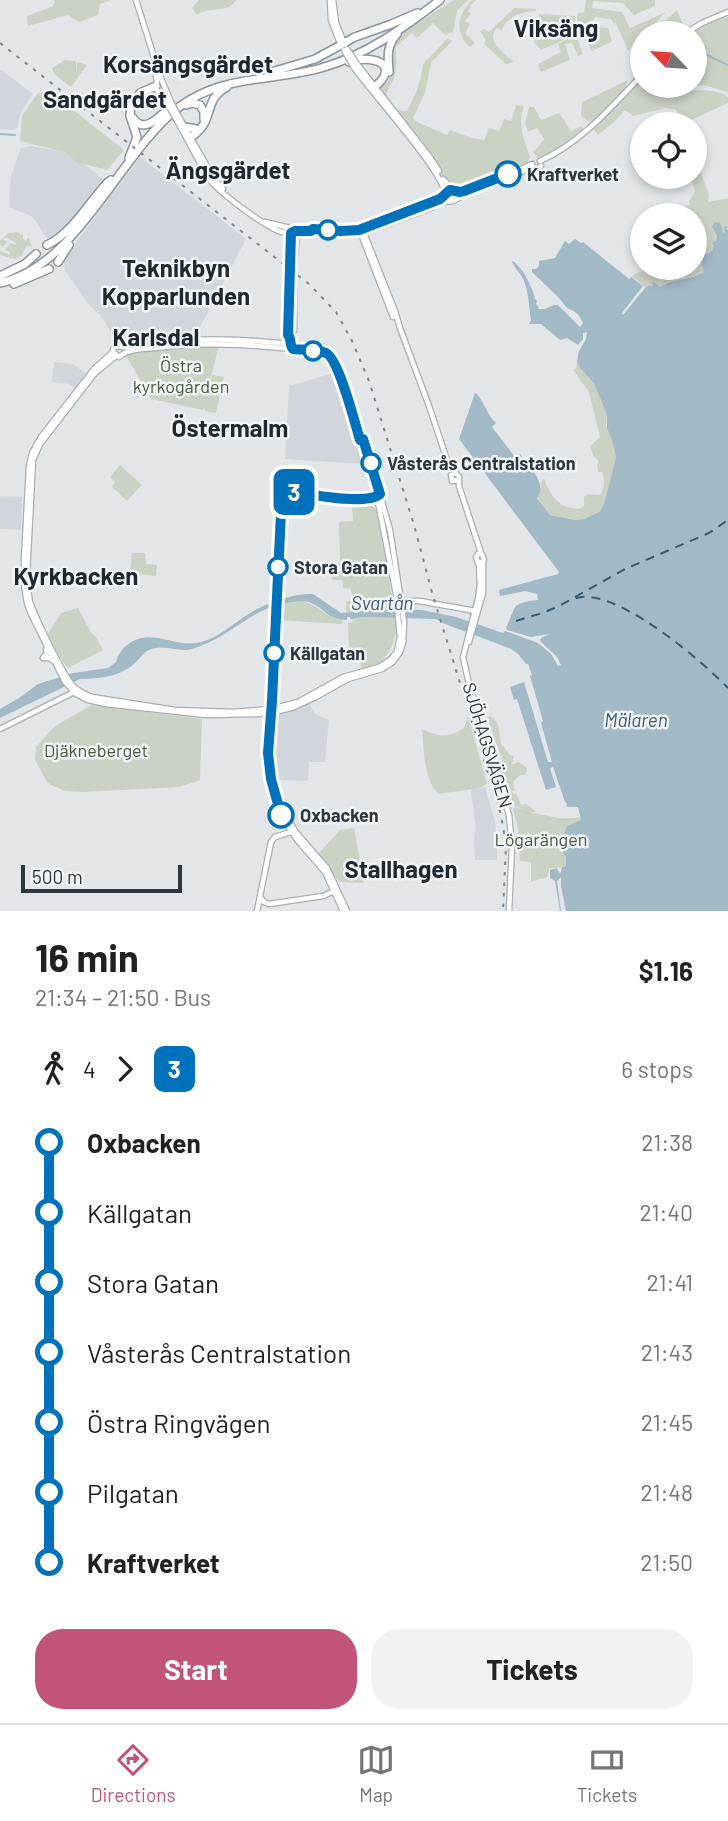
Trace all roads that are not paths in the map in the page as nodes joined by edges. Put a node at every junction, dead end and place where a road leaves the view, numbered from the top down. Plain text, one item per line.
1 (136, 0) edge
2 (332, 0) edge
3 (434, 0) edge
4 (440, 0) edge
5 (728, 12) edge
6 (416, 16) junction
7 (707, 21) edge
8 (343, 45) junction
9 (322, 68) junction
10 (268, 73) junction
11 (253, 78) junction
12 (630, 87) edge
13 (159, 88) junction
14 (375, 89) junction
15 (169, 105) junction
16 (179, 108) junction
17 (178, 118) junction
18 (191, 135) junction
19 (129, 158) junction
20 (532, 166) junction
21 (206, 173) junction
22 (211, 180) junction
23 (112, 182) junction
24 (454, 190) junction
25 (445, 194) junction
26 (456, 199) junction
27 (449, 201) junction
28 (294, 231) junction
29 (328, 231) junction
30 (279, 232) junction
31 (364, 233) junction
32 (305, 234) junction
33 (290, 244) junction
34 (47, 245) dead end
35 (295, 248) junction
36 (36, 254) dead end
37 (58, 262) dead end
38 (49, 269) dead end
39 (0, 282) edge
40 (396, 318) junction
41 (289, 344) junction
42 (122, 350) junction
43 (330, 350) junction
44 (318, 351) junction
45 (114, 354) junction
46 (352, 411) junction
47 (398, 593) junction
48 (480, 600) junction
49 (402, 608) junction
50 (473, 610) junction
51 (471, 634) junction
52 (46, 645) junction
53 (400, 648) junction
54 (51, 654) junction
55 (55, 662) junction
56 (464, 663) junction
57 (61, 670) junction
58 (74, 692) junction
59 (272, 713) junction
60 (0, 729) edge
61 (287, 825) junction
62 (294, 833) junction
63 (285, 834) junction
64 (336, 890) junction
65 (260, 897) junction
66 (269, 904) junction
67 (259, 911) edge
68 (345, 911) edge
69 (509, 911) edge

1 - 13 main road
2 - 8 main road
3 - 6 highway
4 - 6 highway
5 - 7 main road
6 - 8 highway
6 - 9 highway
6 - 10 highway
6 - 14 highway
8 - 10 highway
8 - 14 main road, bridge
9 - 11 highway
9 - 14 highway
10 - 15 highway
11 - 16 highway
11 - 18 highway
12 - 20 main road
13 - 15 main road
13 - 15 highway
13 - 19 highway
14 - 24 main road
14 - 25 main road
15 - 17 main road, bridge
15 - 19 highway
16 - 18 highway
16 - 23 highway
17 - 18 main road
17 - 18 main road
18 - 21 main road
19 - 23 highway
20 - 24 main road
20 - 26 main road
21 - 22 main road
21 - 22 main road
21 - 28 main road
22 - 30 main road
23 - 34 highway
23 - 37 highway
23 - 39 highway
24 - 25 main road
24 - 26 main road
25 - 27 main road
25 - 31 main road
26 - 27 main road
27 - 31 main road
28 - 29 main road
28 - 30 main road
28 - 32 main road
28 - 33 main road
28 - 35 main road
29 - 31 main road
29 - 32 main road
30 - 33 main road
31 - 40 main road
31 - 40 main road
32 - 35 main road
33 - 41 main road
35 - 41 main road
36 - 39 highway
38 - 39 highway
40 - 48 main road
41 - 42 main road
41 - 42 main road
41 - 43 main road
41 - 44 main road
42 - 45 main road
42 - 45 main road
43 - 44 main road
43 - 46 main road
44 - 46 main road
45 - 52 main road
45 - 57 main road
46 - 47 main road
47 - 49 main road
47 - 49 main road
47 - 49 main road
48 - 50 main road
48 - 50 main road
49 - 50 main road
49 - 53 main road
50 - 51 main road
51 - 56 main road
51 - 56 main road
52 - 54 main road
52 - 55 main road
53 - 59 main road
53 - 59 main road
54 - 55 main road
54 - 57 main road
55 - 57 main road
56 - 69 main road, SJÖHAGSVÄGEN
57 - 58 main road
57 - 58 main road
58 - 59 main road
58 - 59 main road
58 - 60 main road
59 - 61 main road
59 - 62 main road
61 - 62 main road
61 - 63 main road
62 - 63 main road
62 - 64 main road
63 - 65 main road
64 - 66 main road
64 - 68 main road
65 - 66 main road
65 - 67 main road
66 - 67 main road

